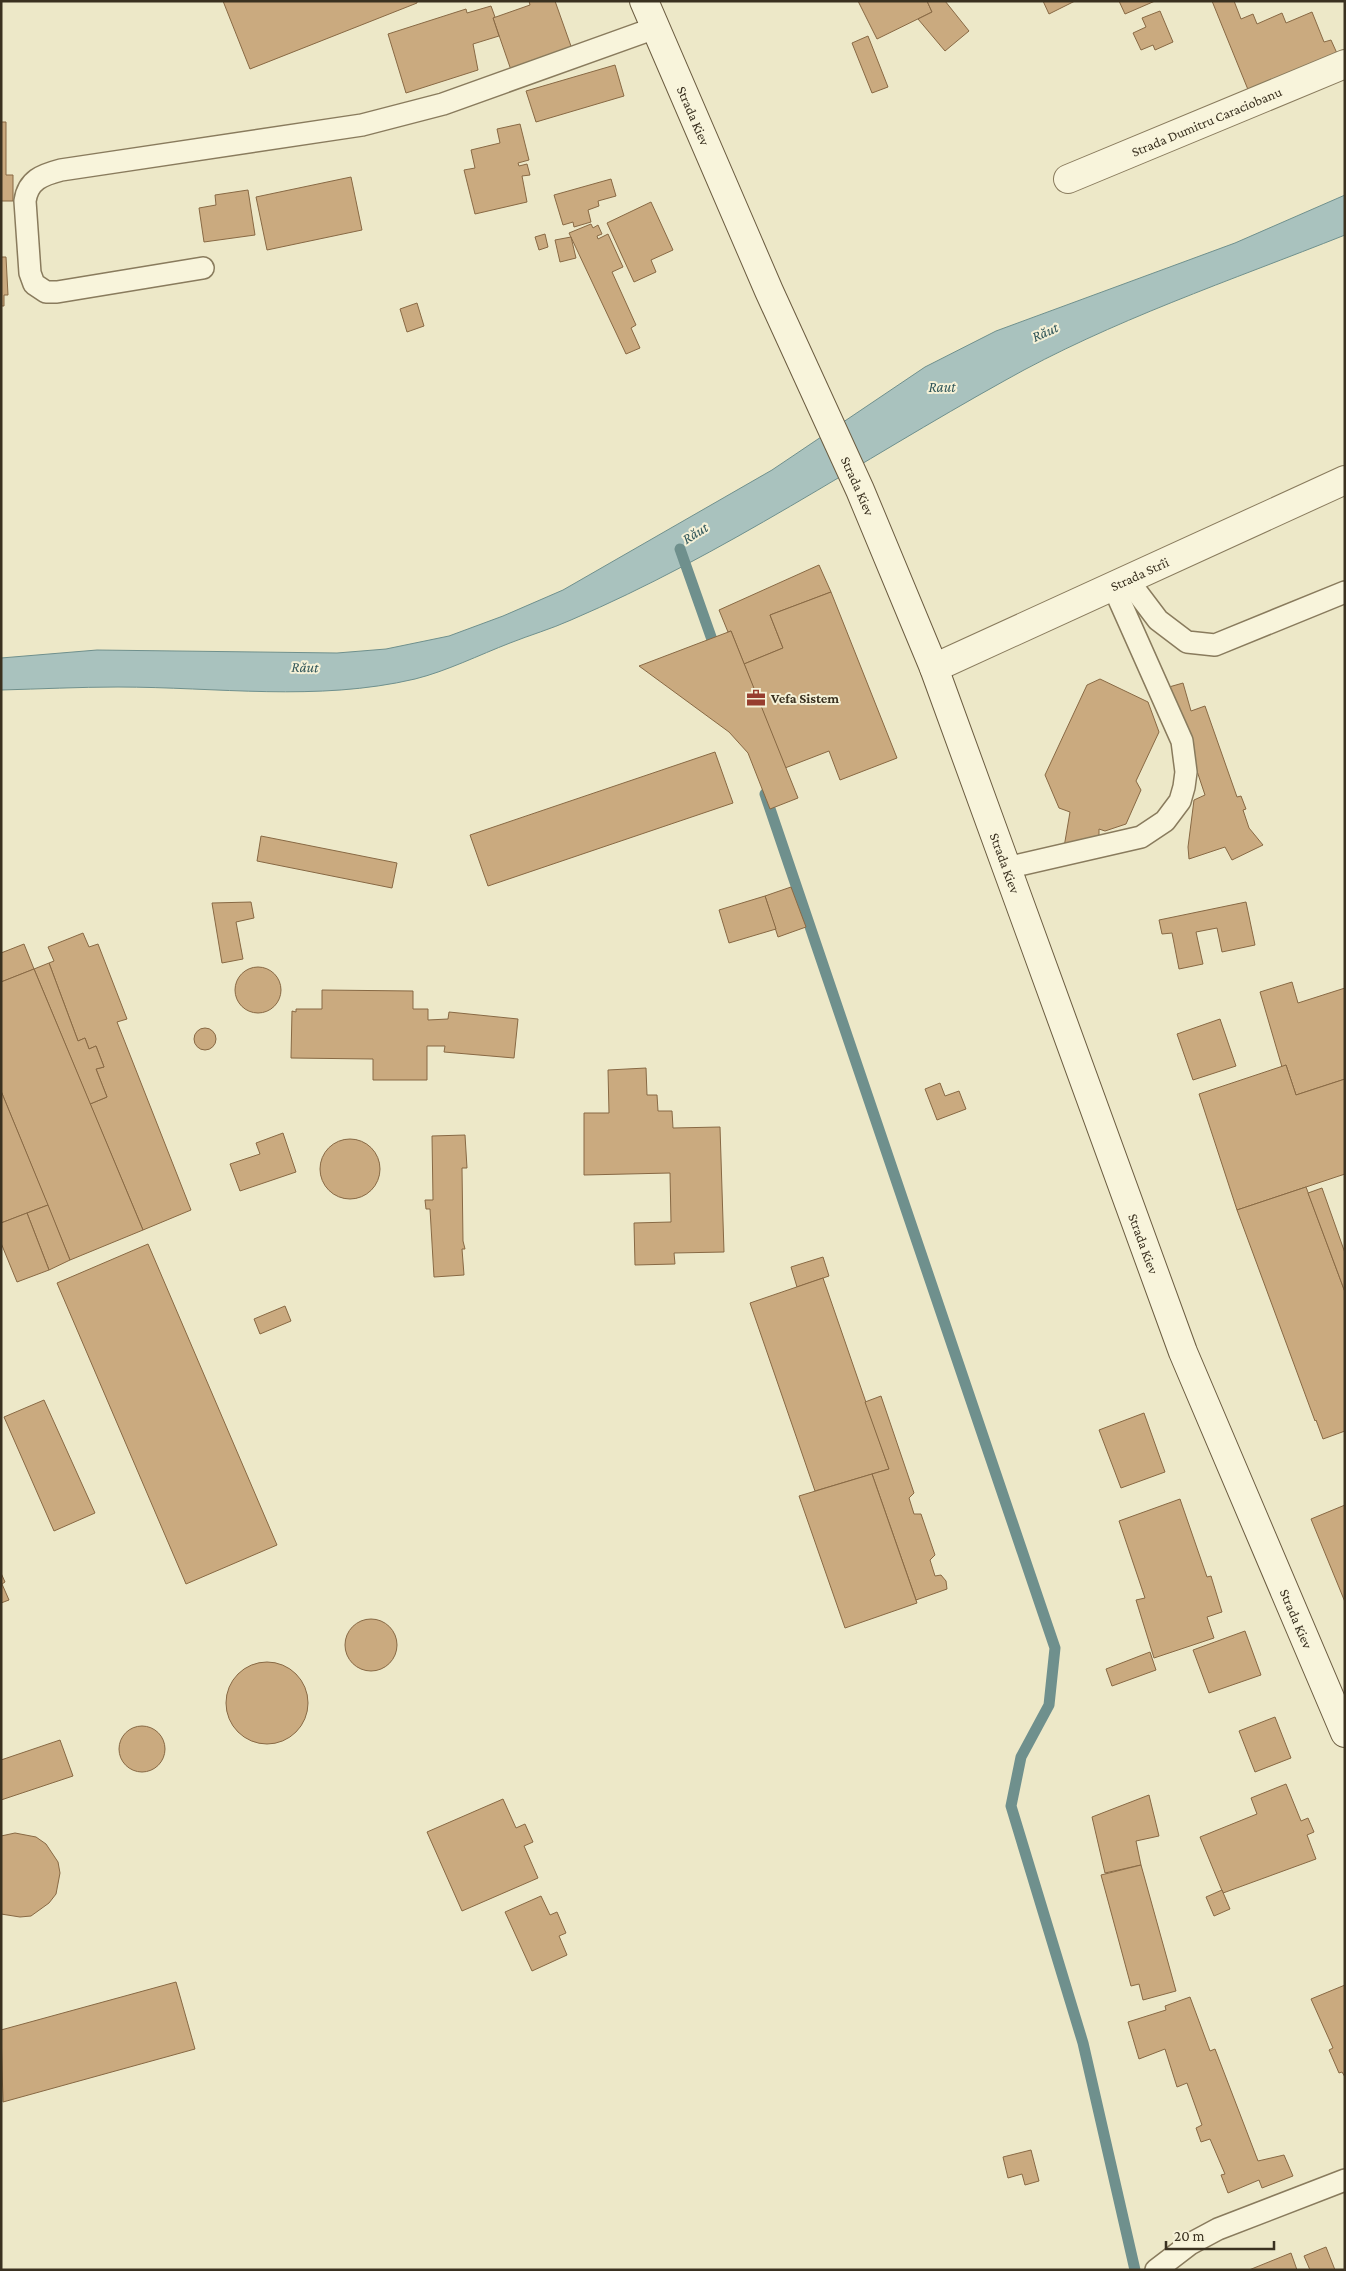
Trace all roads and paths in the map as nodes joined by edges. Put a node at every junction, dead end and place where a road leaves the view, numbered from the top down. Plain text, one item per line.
1 (644, 1) edge
2 (655, 28) junction
3 (1345, 64) edge
4 (1068, 179) dead end
5 (203, 268) dead end
6 (1345, 480) edge
7 (1120, 583) junction
8 (1345, 592) edge
9 (934, 668) junction
10 (1006, 868) junction
11 (1345, 1733) edge
12 (1345, 2180) edge
13 (1163, 2267) edge

1 - 2 main road, Strada Kiev
2 - 5 lane
2 - 9 main road, Strada Kiev
3 - 4 main road, Strada Dumitru Caraciobanu
6 - 7 main road, Strada Strîi
7 - 8 lane
7 - 9 main road, Strada Strîi
7 - 10 lane
9 - 10 main road, Strada Kiev
10 - 11 main road, Strada Kiev
12 - 13 lane

